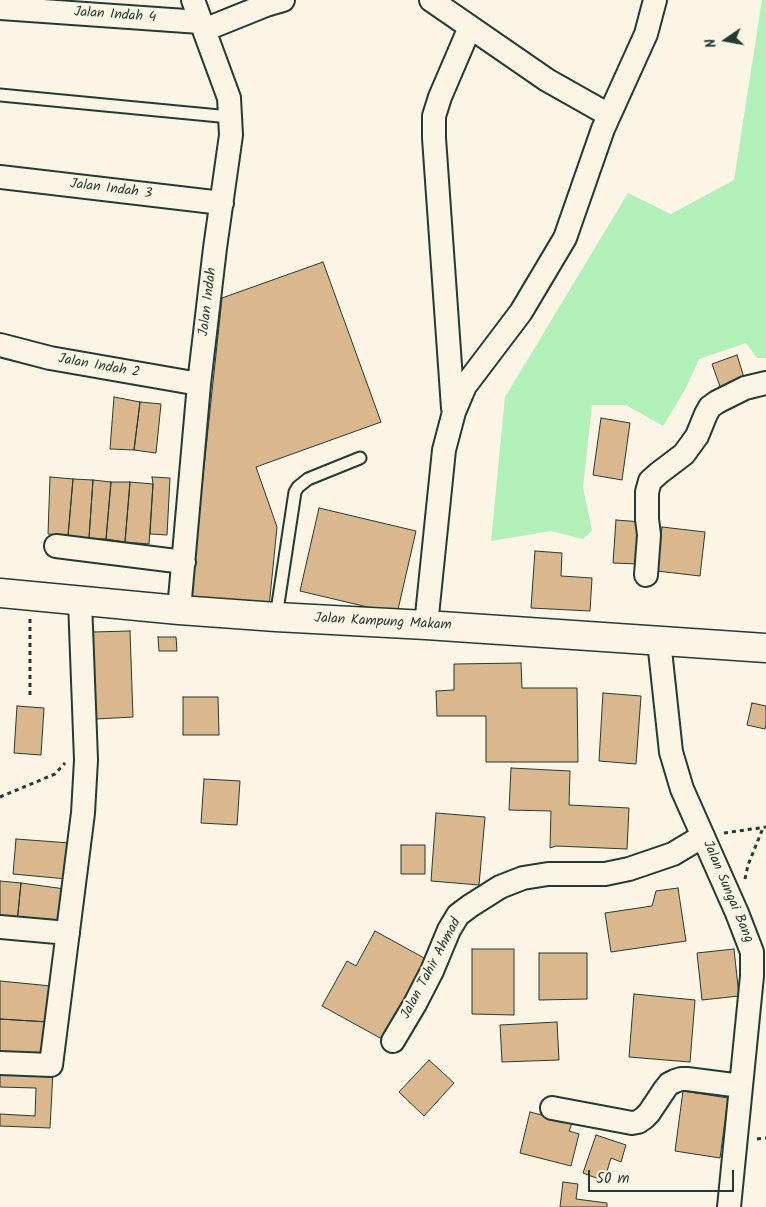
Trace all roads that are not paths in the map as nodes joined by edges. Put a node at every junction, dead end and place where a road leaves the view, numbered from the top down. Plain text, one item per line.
1 (193, 0) edge
2 (283, 0) edge
3 (431, 0) edge
4 (654, 0) edge
5 (0, 8) edge
6 (202, 26) junction
7 (470, 27) junction
8 (0, 94) edge
9 (609, 115) junction
10 (230, 116) junction
11 (0, 177) edge
12 (222, 203) junction
13 (0, 345) edge
14 (766, 383) edge
15 (199, 384) junction
16 (454, 412) junction
17 (360, 458) dead end
18 (56, 546) dead end
19 (184, 562) junction
20 (646, 575) dead end
21 (0, 593) edge
22 (80, 601) junction
23 (180, 610) junction
24 (276, 617) junction
25 (426, 625) junction
26 (659, 641) junction
27 (766, 648) edge
28 (703, 836) junction
29 (0, 927) edge
30 (68, 933) junction
31 (392, 1041) dead end
32 (0, 1063) edge
33 (741, 1086) junction
34 (552, 1108) dead end
35 (728, 1207) edge

1 - 6 street, Jalan Indah
2 - 6 street
3 - 7 street
4 - 9 street
5 - 6 street, Jalan Indah 4
6 - 10 street, Jalan Indah
7 - 9 street
7 - 16 street
8 - 10 lane
9 - 16 street
10 - 12 street, Jalan Indah
11 - 12 street, Jalan Indah 3
12 - 15 street, Jalan Indah
13 - 15 street, Jalan Indah 2
14 - 20 street
15 - 19 street, Jalan Indah
16 - 25 street
17 - 24 lane
18 - 19 street
19 - 23 street, Jalan Indah
21 - 22 street, Jalan Kampung Makam
22 - 23 street, Jalan Kampung Makam
22 - 30 street
23 - 24 street, Jalan Kampung Makam
24 - 25 street, Jalan Kampung Makam
25 - 26 street, Jalan Kampung Makam
26 - 27 street, Jalan Kampung Makam
26 - 28 street, Jalan Sungai Bang
28 - 31 street, Jalan Tahir Ahmad
28 - 33 street, Jalan Sungai Bang
29 - 30 street
30 - 32 street
33 - 34 street
33 - 35 street, Jalan Sungai Bang

